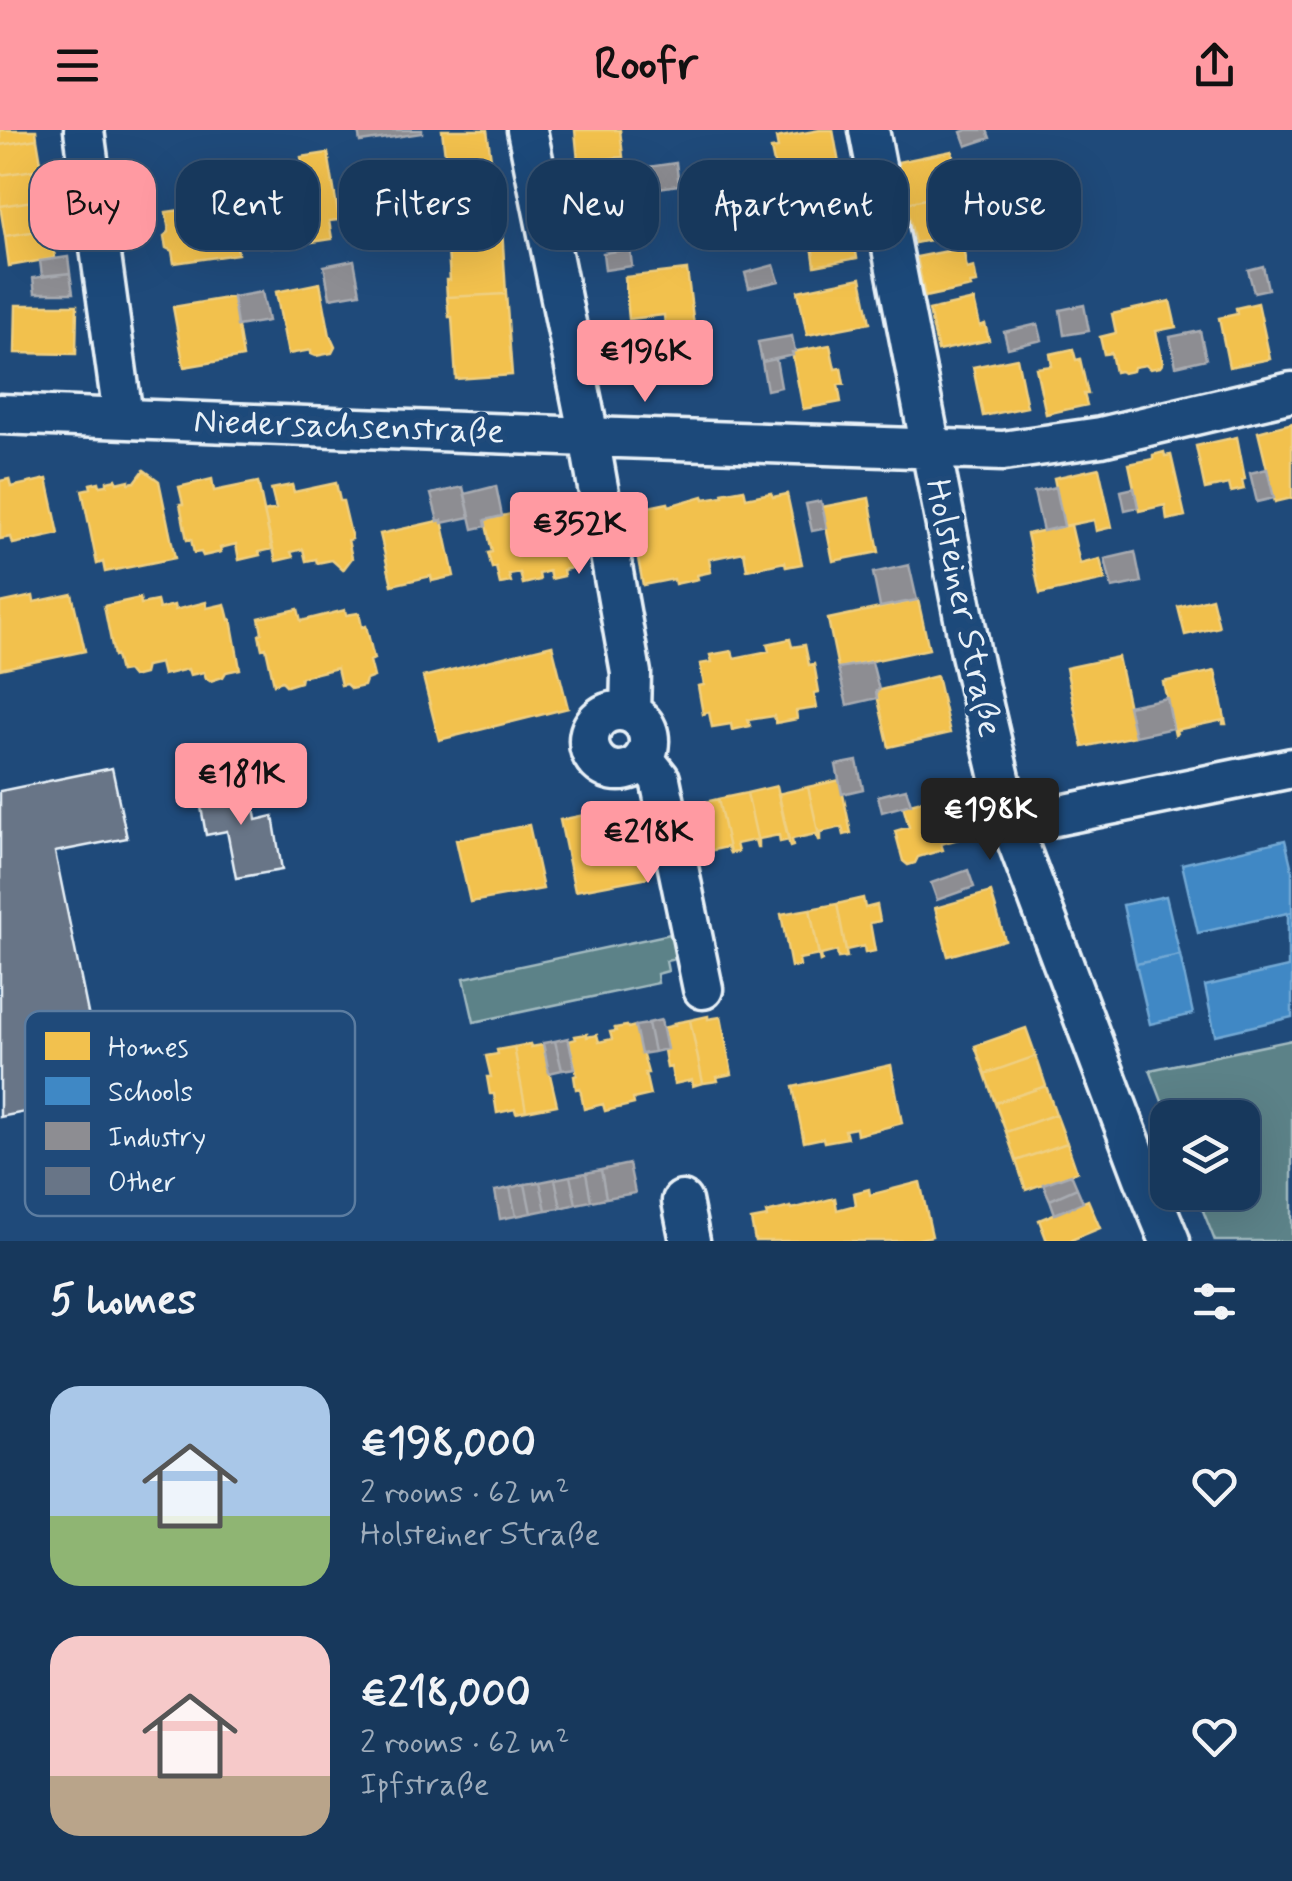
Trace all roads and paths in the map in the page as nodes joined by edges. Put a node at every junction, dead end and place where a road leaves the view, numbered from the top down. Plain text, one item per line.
1 (84, 130) edge
2 (528, 130) edge
3 (869, 130) edge
4 (1292, 392) edge
5 (0, 414) edge
6 (122, 417) junction
7 (588, 437) junction
8 (930, 450) junction
9 (630, 713) junction
10 (644, 759) junction
11 (1292, 768) edge
12 (1011, 825) junction
13 (704, 989) dead end
14 (682, 1201) dead end
15 (690, 1241) edge
16 (1170, 1241) edge

1 - 6 street
2 - 7 street
3 - 8 street, Holsteiner Straße
4 - 8 street, Niedersachsenstraße
5 - 6 street, Niedersachsenstraße
6 - 7 street, Niedersachsenstraße
7 - 8 street, Niedersachsenstraße
7 - 9 street
8 - 12 street, Holsteiner Straße
9 - 10 street
9 - 10 street
10 - 13 street
11 - 12 street
12 - 16 street, Holsteiner Straße
14 - 15 street

